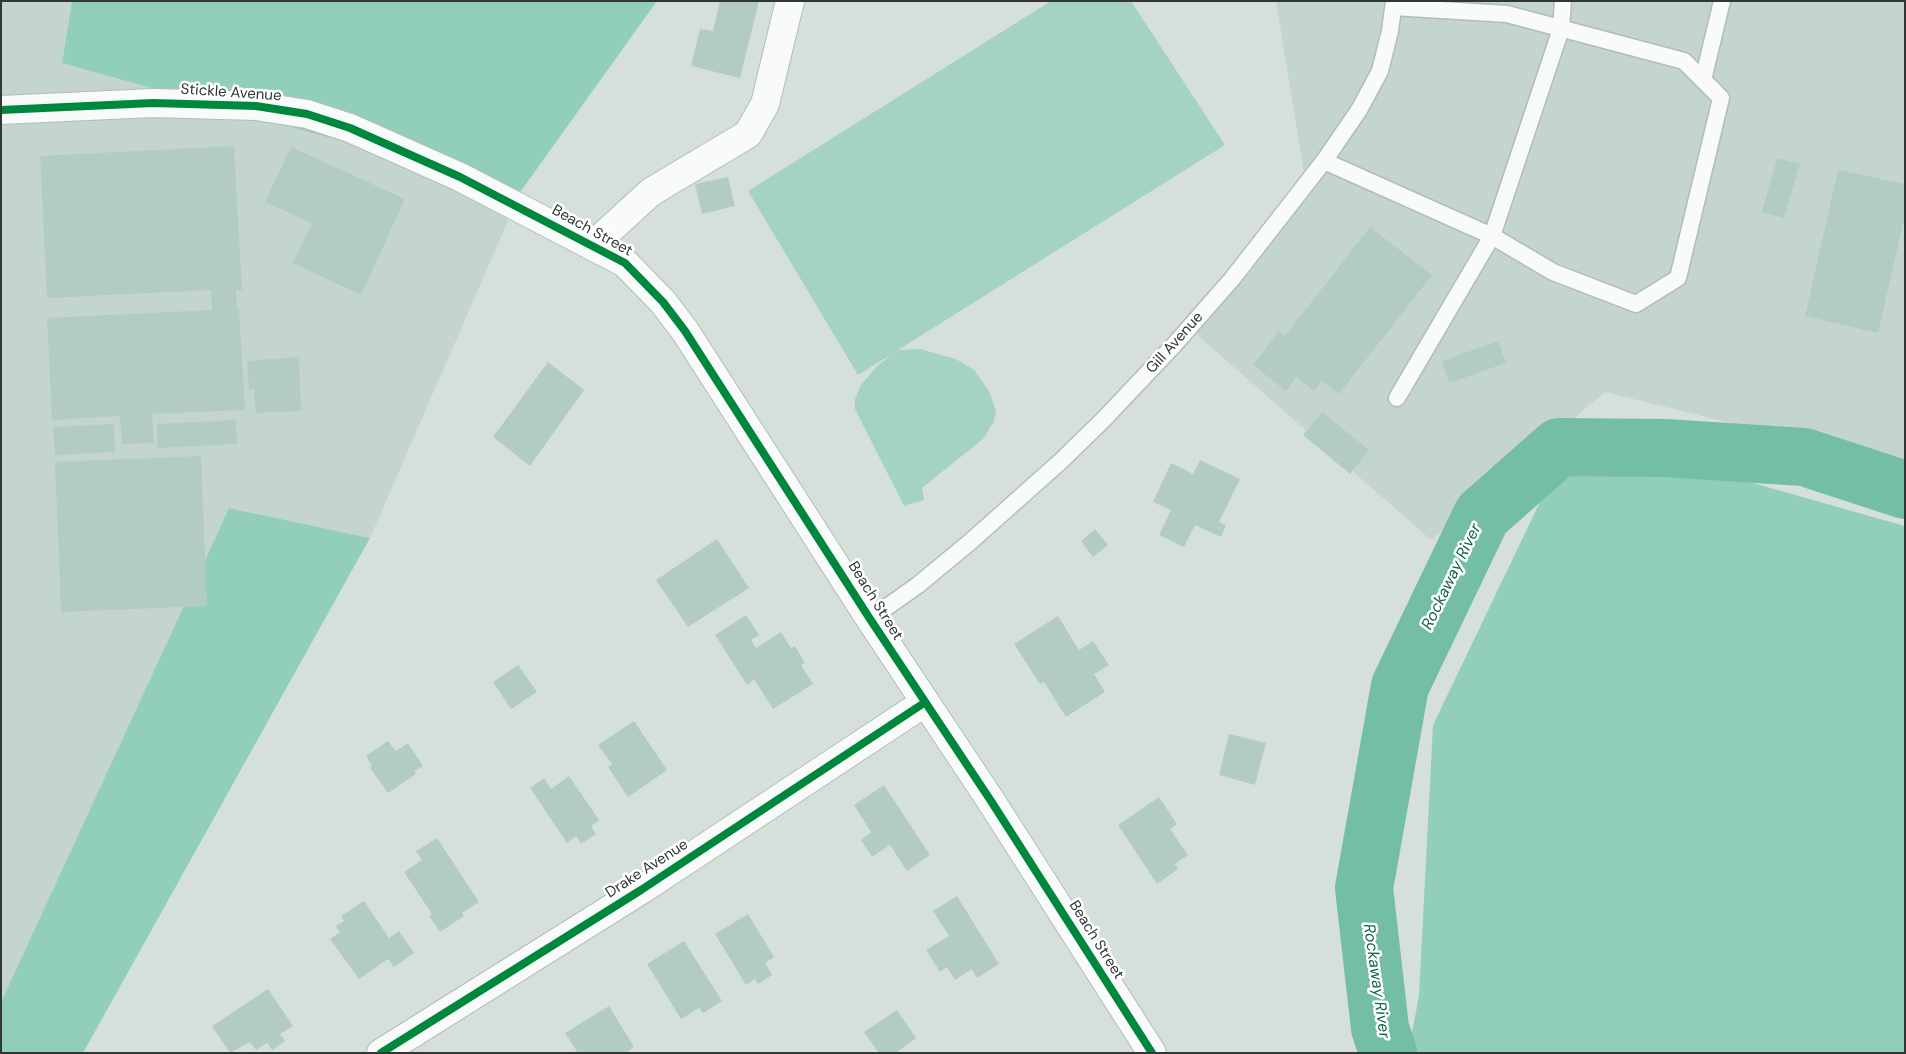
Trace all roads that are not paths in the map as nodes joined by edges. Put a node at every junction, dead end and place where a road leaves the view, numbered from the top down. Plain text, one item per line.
1 (790, 1) edge
2 (1563, 1) edge
3 (1722, 1) edge
4 (1394, 4) edge
5 (1562, 28) junction
6 (1703, 80) junction
7 (1, 110) edge
8 (1324, 161) junction
9 (528, 212) joint
10 (1492, 236) junction
11 (593, 245) junction
12 (1397, 398) dead end
13 (870, 619) junction
14 (924, 703) junction
15 (381, 1053) edge
16 (1152, 1053) edge

1 - 11 street
2 - 5 lane
3 - 6 lane
4 - 5 lane
4 - 8 lane, Gill Avenue
5 - 6 lane
5 - 10 lane
6 - 10 lane
7 - 9 street, Stickle Avenue
8 - 10 lane
8 - 13 lane, Gill Avenue
9 - 11 street, Beach Street
10 - 12 lane
11 - 13 street, Beach Street
13 - 14 street, Beach Street
14 - 15 street, Drake Avenue
14 - 16 street, Beach Street

